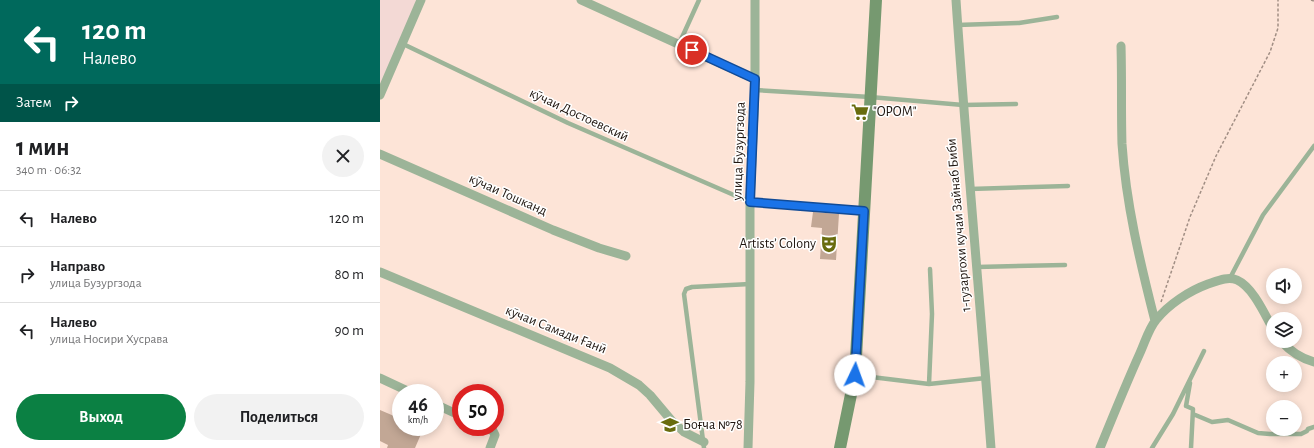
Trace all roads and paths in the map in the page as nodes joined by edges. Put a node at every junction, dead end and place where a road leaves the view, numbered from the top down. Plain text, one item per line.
1 (421, 0) edge
2 (582, 0) edge
3 (699, 0) edge
4 (755, 0) edge
5 (876, 0) edge
6 (956, 0) edge
7 (1278, 0) edge
8 (1311, 0) edge
9 (1314, 1) edge
10 (1057, 17) dead end
11 (957, 25) junction
12 (401, 43) junction
13 (679, 44) junction
14 (1121, 46) dead end
15 (755, 79) junction
16 (755, 90) junction
17 (380, 95) edge
18 (870, 97) junction
19 (1016, 104) dead end
20 (963, 105) junction
21 (1314, 146) edge
22 (380, 154) edge
23 (1068, 186) dead end
24 (970, 189) junction
25 (750, 202) junction
26 (864, 211) junction
27 (626, 256) dead end
28 (1065, 265) dead end
29 (977, 267) junction
30 (930, 269) dead end
31 (380, 272) edge
32 (1230, 278) junction
33 (750, 284) junction
34 (1266, 316) edge
35 (1155, 321) junction
36 (1287, 348) edge
37 (1204, 351) dead end
38 (1314, 362) edge
39 (855, 375) junction
40 (1192, 376) junction
41 (380, 378) edge
42 (986, 378) junction
43 (393, 384) edge
44 (929, 384) junction
45 (1194, 414) junction
46 (1314, 427) edge
47 (495, 436) edge
48 (704, 445) edge
49 (490, 448) edge
50 (748, 448) edge
51 (840, 448) edge
52 (991, 448) edge
53 (1100, 448) edge
54 (1152, 448) edge
55 (1191, 448) edge

1 - 12 street
2 - 13 street
3 - 13 lane
4 - 15 street, улица Бузургзода
5 - 18 main road
6 - 11 street, 1-гузаргохи кучаи Зайнаб Биби
7 - 35 path
8 - 9 path
10 - 11 lane
11 - 20 street, 1-гузаргохи кучаи Зайнаб Биби
12 - 17 street
12 - 25 lane, кӯчаи Достоевский
13 - 15 street
14 - 35 street
15 - 16 street, улица Бузургзода
16 - 18 lane
16 - 25 street, улица Бузургзода
18 - 20 lane
18 - 26 main road
19 - 20 lane
20 - 24 street, 1-гузаргохи кучаи Зайнаб Биби
21 - 32 lane
22 - 27 street, кӯчаи Тошканд
23 - 24 lane
24 - 29 street, 1-гузаргохи кучаи Зайнаб Биби
25 - 26 lane, кӯчаи Достоевский
25 - 33 street, улица Бузургзода
26 - 39 main road
28 - 29 lane
29 - 42 street, 1-гузаргохи кучаи Зайнаб Биби
30 - 44 lane
31 - 48 street, кӯчаи Самади Ғанӣ
32 - 34 street
32 - 35 street
33 - 48 lane
33 - 50 street, улица Бузургзода
35 - 53 street
36 - 38 street
37 - 40 lane
39 - 44 lane
39 - 51 main road
40 - 45 lane
40 - 54 lane
41 - 43 street
42 - 44 lane
42 - 52 street, 1-гузаргохи кучаи Зайнаб Биби
45 - 46 lane
45 - 55 lane
47 - 49 street

